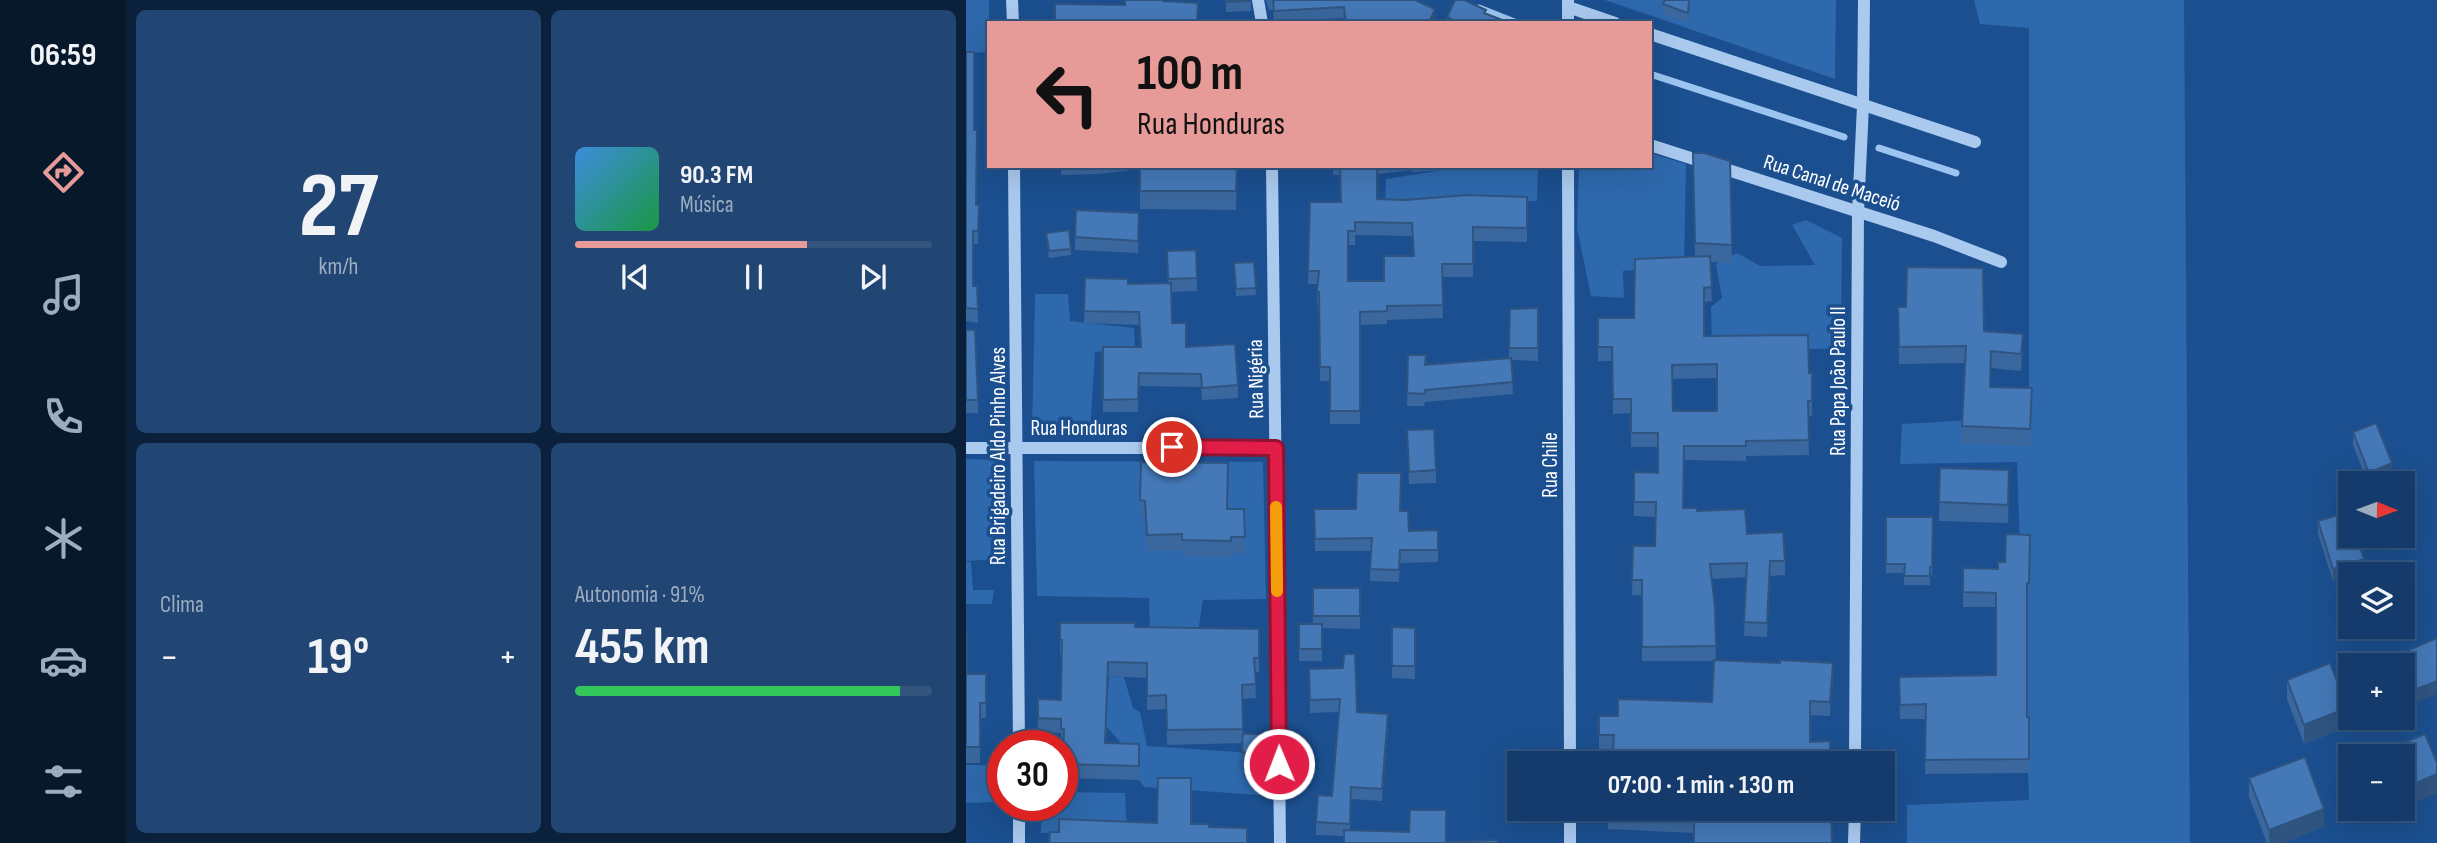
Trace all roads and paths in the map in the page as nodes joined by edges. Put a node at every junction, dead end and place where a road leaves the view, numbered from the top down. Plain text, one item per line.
1 (1012, 0) edge
2 (1258, 0) edge
3 (1864, 0) edge
4 (1568, 4) edge
5 (1013, 21) edge
6 (1262, 21) edge
7 (1610, 21) edge
8 (1652, 35) edge
9 (1863, 104) junction
10 (1975, 142) dead end
11 (1652, 146) edge
12 (1014, 168) edge
13 (1272, 168) edge
14 (1568, 168) edge
15 (1858, 212) junction
16 (2001, 262) dead end
17 (1017, 447) junction
18 (966, 448) edge
19 (1276, 448) junction
20 (1019, 730) edge
21 (1570, 751) edge
22 (1855, 751) edge
23 (1019, 821) edge
24 (1570, 821) edge
25 (1855, 821) edge
26 (1019, 843) edge
27 (1280, 843) edge
28 (1570, 843) edge
29 (1854, 843) edge

1 - 5 street
2 - 6 street
3 - 9 street, Rua Papa João Paulo II
4 - 7 street
8 - 9 street
9 - 10 street
9 - 15 street, Rua Papa João Paulo II
11 - 15 street, Rua Canal de Maceió
12 - 17 street, Rua Brigadeiro Aldo Pinho Alves
13 - 19 street, Rua Nigéria
14 - 21 street, Rua Chile
15 - 16 street, Rua Canal de Maceió
15 - 22 street, Rua Papa João Paulo II
17 - 18 street, Rua Honduras
17 - 19 street, Rua Honduras
17 - 20 street, Rua Brigadeiro Aldo Pinho Alves
19 - 27 street, Rua Nigéria
23 - 26 street
24 - 28 street
25 - 29 street

